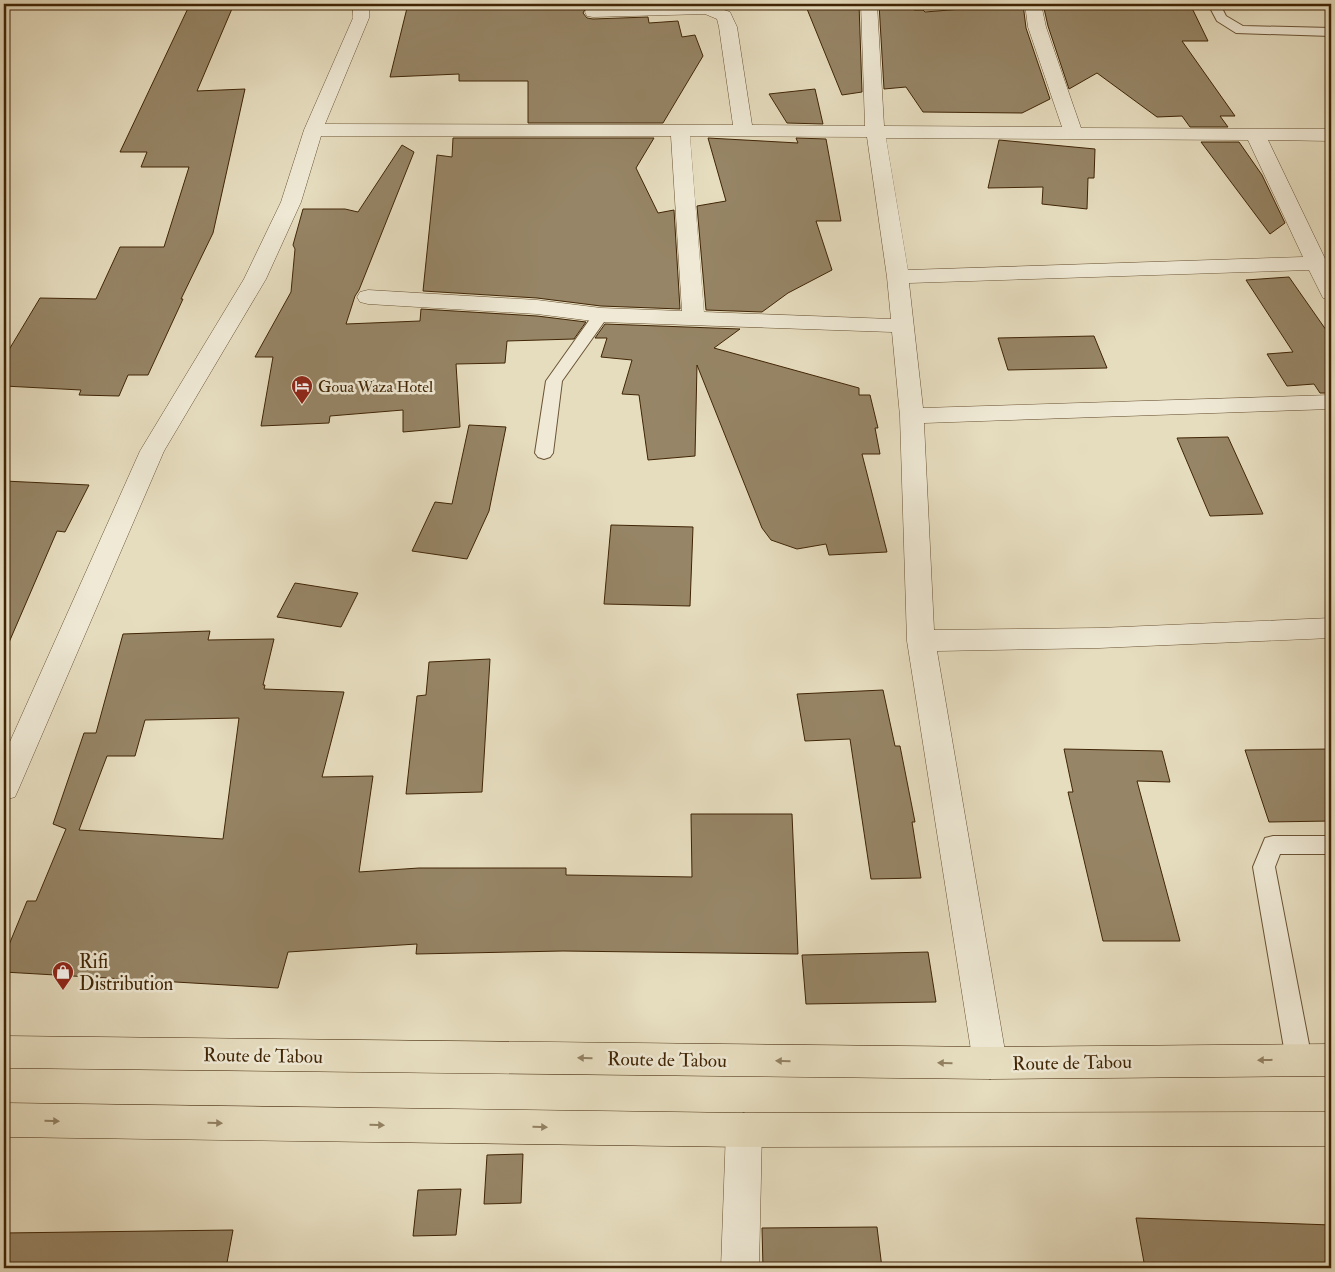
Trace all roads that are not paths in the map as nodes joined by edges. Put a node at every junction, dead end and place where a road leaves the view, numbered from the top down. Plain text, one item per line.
1 (361, 4) edge
2 (869, 4) edge
3 (1033, 4) edge
4 (1214, 4) edge
5 (593, 12) dead end
6 (1331, 32) edge
7 (314, 130) junction
8 (680, 130) junction
9 (743, 130) junction
10 (875, 131) junction
11 (1072, 132) junction
12 (1255, 134) junction
13 (1331, 135) edge
14 (1317, 263) junction
15 (898, 277) junction
16 (1331, 293) edge
17 (368, 297) dead end
18 (601, 315) junction
19 (693, 318) junction
20 (903, 326) junction
21 (1331, 402) edge
22 (912, 416) junction
23 (544, 453) dead end
24 (1331, 628) edge
25 (921, 641) junction
26 (4, 788) edge
27 (1331, 845) edge
28 (4, 1052) edge
29 (1315, 1060) edge
30 (990, 1063) junction
31 (4, 1120) edge
32 (1331, 1129) edge
33 (744, 1130) junction
34 (740, 1268) edge

1 - 7 street
2 - 10 street
3 - 11 street
4 - 6 lane
5 - 9 street
7 - 8 street
7 - 26 street
8 - 9 street
8 - 19 street
9 - 10 street
10 - 11 street
10 - 15 street
11 - 12 street
12 - 13 street
12 - 14 street
14 - 15 street
14 - 16 street
15 - 20 street
17 - 18 street
18 - 19 street
18 - 23 lane
19 - 20 street
20 - 22 street
21 - 22 street
22 - 25 street
24 - 25 street
25 - 30 street
27 - 29 lane
30 -> 28 main road, Route de Tabou
29 -> 30 main road, Route de Tabou
31 -> 33 main road
32 - 33 main road
33 - 34 street

